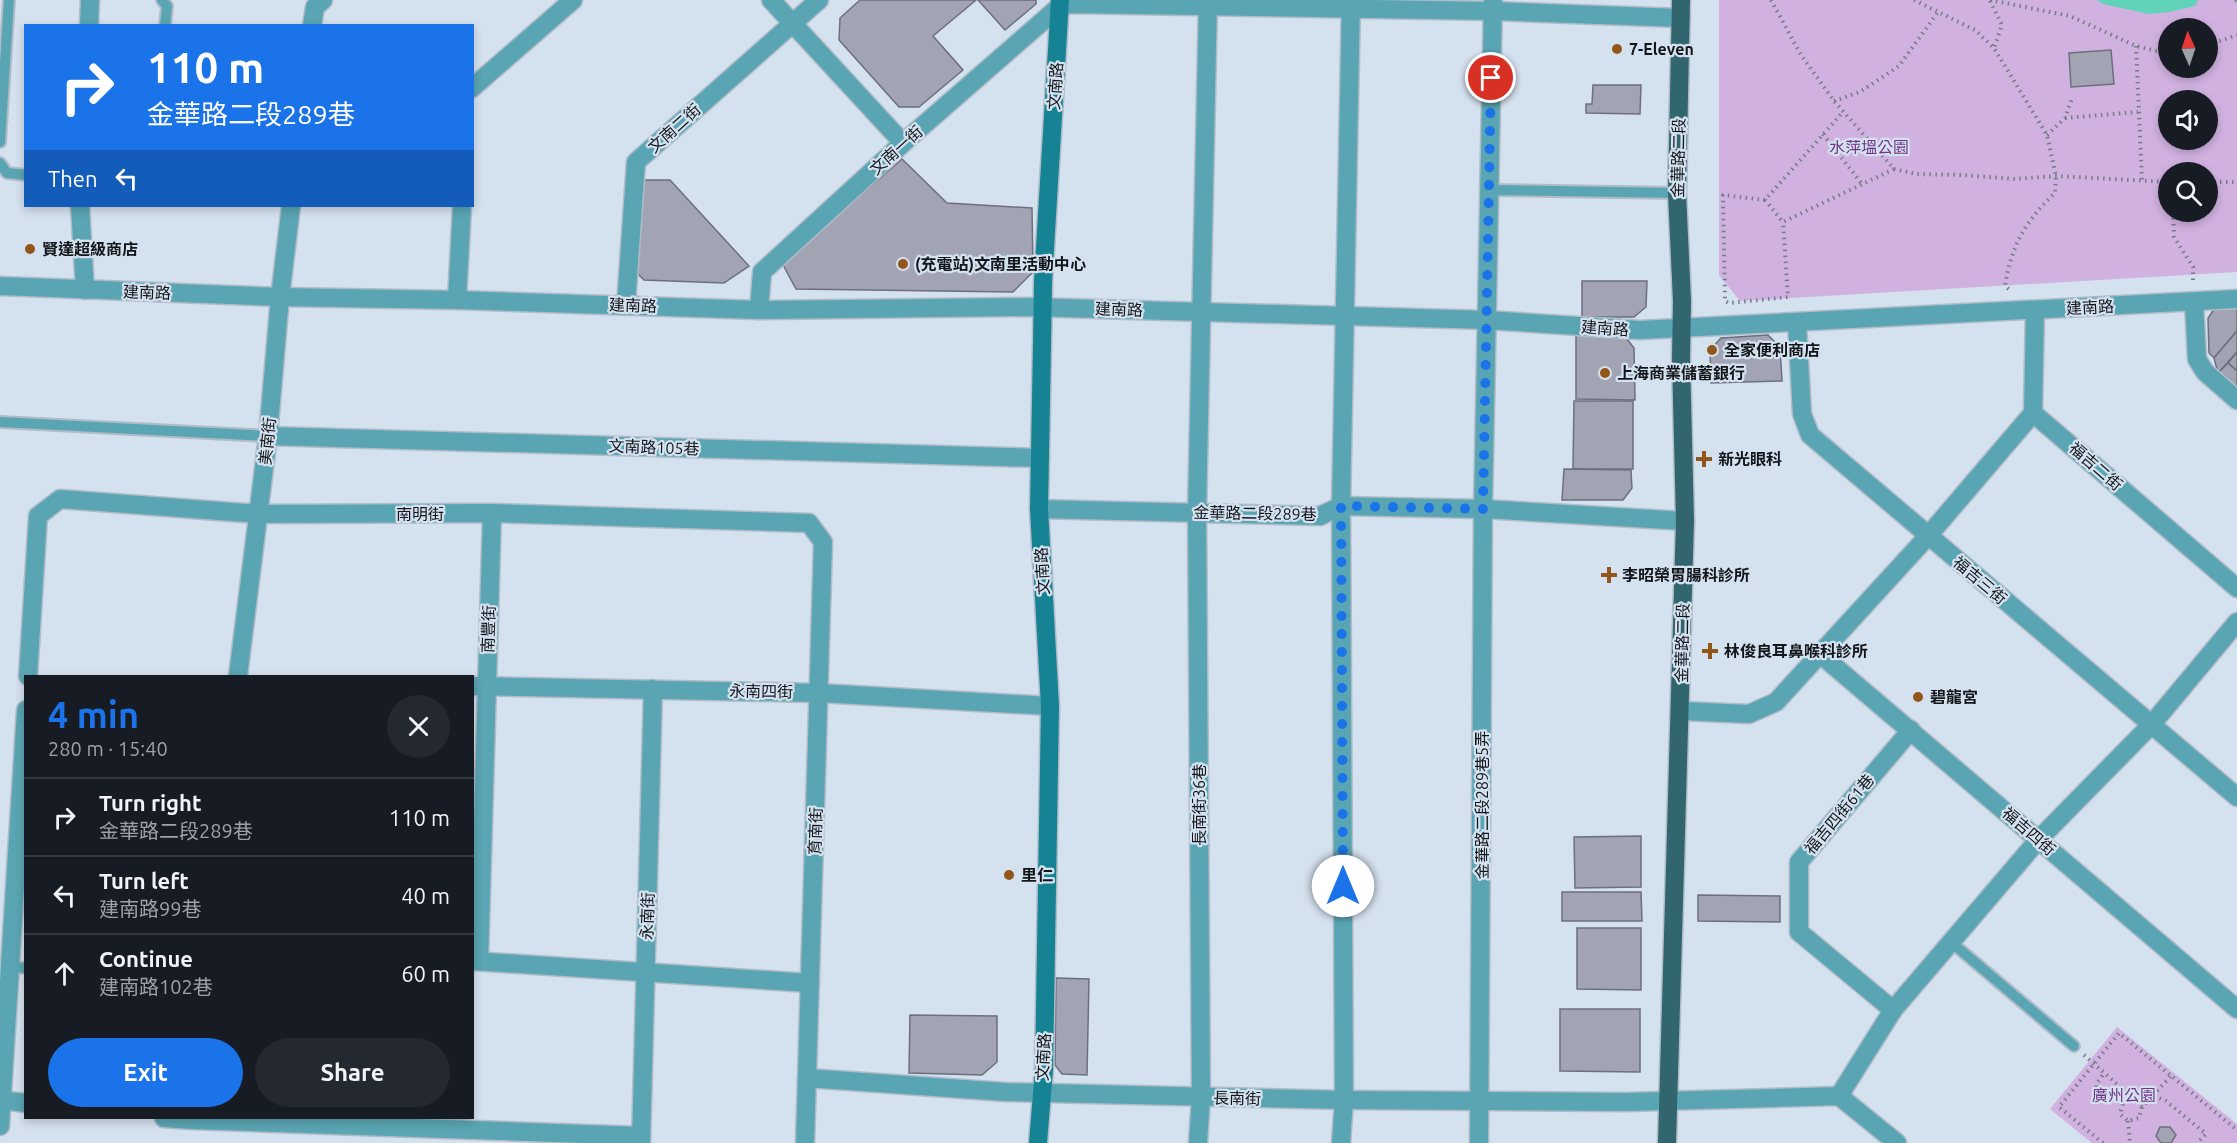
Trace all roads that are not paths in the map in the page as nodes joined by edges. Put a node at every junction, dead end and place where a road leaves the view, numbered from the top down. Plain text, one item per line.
1 (9, 0) edge
2 (90, 0) edge
3 (162, 0) edge
4 (573, 0) edge
5 (771, 0) edge
6 (819, 0) edge
7 (1060, 3) edge
8 (1208, 4) edge
9 (1351, 4) edge
10 (1493, 5) edge
11 (1681, 9) edge
12 (792, 23) junction
13 (89, 24) edge
14 (165, 24) edge
15 (474, 86) edge
16 (0, 142) edge
17 (903, 143) junction
18 (0, 163) edge
19 (24, 175) edge
20 (1489, 190) junction
21 (1677, 193) junction
22 (80, 207) edge
23 (291, 207) edge
24 (462, 207) edge
25 (0, 286) edge
26 (85, 290) junction
27 (280, 297) junction
28 (457, 300) junction
29 (2237, 300) edge
30 (2194, 302) junction
31 (626, 305) junction
32 (1042, 307) junction
33 (759, 310) junction
34 (2035, 310) junction
35 (1201, 312) junction
36 (1345, 316) junction
37 (1487, 320) junction
38 (1797, 323) junction
39 (1682, 327) junction
40 (2237, 400) edge
41 (2033, 413) junction
42 (0, 422) edge
43 (268, 436) junction
44 (1040, 458) junction
45 (1341, 506) junction
46 (1039, 509) junction
47 (1483, 509) junction
48 (492, 513) junction
49 (1197, 513) junction
50 (258, 514) junction
51 (1684, 521) junction
52 (809, 523) joint
53 (1928, 536) junction
54 (2237, 588) edge
55 (2237, 622) edge
56 (1820, 654) junction
57 (28, 675) edge
58 (238, 675) edge
59 (480, 686) edge
60 (653, 689) junction
61 (819, 693) junction
62 (1050, 706) junction
63 (1680, 711) junction
64 (2152, 724) junction
65 (1911, 730) junction
66 (24, 770) edge
67 (2237, 797) edge
68 (22, 829) edge
69 (2039, 839) junction
70 (1951, 942) junction
71 (476, 961) edge
72 (18, 967) edge
73 (646, 972) junction
74 (810, 983) junction
75 (2237, 1009) edge
76 (1893, 1010) junction
77 (2074, 1046) dead end
78 (807, 1078) junction
79 (1041, 1092) junction
80 (1839, 1096) junction
81 (1201, 1097) junction
82 (1, 1100) edge
83 (1344, 1100) junction
84 (1667, 1100) junction
85 (1481, 1101) junction
86 (24, 1102) edge
87 (192, 1119) edge
88 (0, 1126) edge
89 (641, 1140) edge
90 (806, 1143) edge
91 (1038, 1143) edge
92 (1198, 1143) edge
93 (1341, 1143) edge
94 (1479, 1143) edge
95 (1667, 1143) edge
96 (1897, 1143) edge

1 - 16 lane
2 - 13 street
3 - 14 lane
4 - 15 street
5 - 12 street
6 - 12 street, 文南二街
7 - 8 street
7 - 17 street, 文南一街
7 - 32 street, 文南路
8 - 9 street
8 - 35 street, 長南街36巷
9 - 10 street
9 - 36 street
10 - 11 street
10 - 20 street, 金華路二段289巷5弄
11 - 21 main road, 金華路二段
12 - 17 street
12 - 31 street, 文南二街
17 - 33 street, 文南一街
18 - 19 lane
20 - 21 lane
20 - 37 street, 金華路二段289巷5弄
21 - 39 main road, 金華路二段
22 - 26 street
23 - 27 street, 美南街
24 - 28 street
25 - 26 street, 建南路
26 - 27 street, 建南路
27 - 28 street, 建南路
27 - 43 street, 美南街
28 - 31 street, 建南路
29 - 30 street, 建南路
30 - 34 street, 建南路
30 - 40 street
31 - 33 street, 建南路
32 - 33 street, 建南路
32 - 35 street, 建南路
32 - 44 street, 文南路
34 - 38 street, 建南路
34 - 41 street
35 - 36 street, 建南路
35 - 49 street, 長南街36巷
36 - 37 street, 建南路
36 - 45 street
37 - 39 street, 建南路
37 - 47 street, 金華路二段289巷5弄
38 - 39 street, 建南路
38 - 53 street, 福吉三街
39 - 51 main road, 金華路二段
41 - 53 street
41 - 54 street, 福吉二街
42 - 43 lane
43 - 44 street, 文南路105巷
43 - 50 street, 美南街
44 - 46 street, 文南路
45 - 47 street, 金華路二段289巷
45 - 49 street, 金華路二段289巷
45 - 83 street
46 - 49 street, 金華路二段289巷
46 - 62 street, 文南路
47 - 51 street, 金華路二段289巷
47 - 85 street, 金華路二段289巷5弄
48 - 50 street, 南明街
48 - 52 street, 南明街
48 - 59 street, 南豐街
49 - 81 street, 長南街36巷
50 - 57 street, 南明街
50 - 58 street, 美南街
51 - 63 main road, 金華路二段
52 - 61 street, 育南街
53 - 56 street
53 - 64 street, 福吉三街
55 - 64 street
56 - 63 street
56 - 65 street, 福吉四街
59 - 60 street, 永南四街
59 - 71 street, 南豐街
60 - 61 street, 永南四街
60 - 73 street, 永南街
61 - 62 street, 永南四街
61 - 74 street, 育南街
62 - 79 street, 文南路
63 - 84 main road, 金華路二段
64 - 67 street, 福吉三街
64 - 69 street
65 - 69 street, 福吉四街
65 - 76 street, 福吉四街61巷
66 - 68 street
68 - 72 street
69 - 70 street
69 - 75 street, 福吉四街
70 - 76 street
70 - 77 lane
71 - 73 street
72 - 82 street
73 - 74 street
73 - 89 street, 永南街
74 - 78 street, 育南街
76 - 80 street
78 - 79 street, 長南街
78 - 90 street, 育南街
79 - 81 street, 長南街
79 - 91 street, 文南路
80 - 84 street, 長南街
80 - 96 street
81 - 83 street, 長南街
81 - 92 street, 長南街36巷
82 - 86 street
82 - 88 street
83 - 85 street, 長南街
83 - 93 street
84 - 85 street, 長南街
84 - 95 main road, 金華路二段
85 - 94 street, 金華路二段289巷5弄
87 - 89 street

